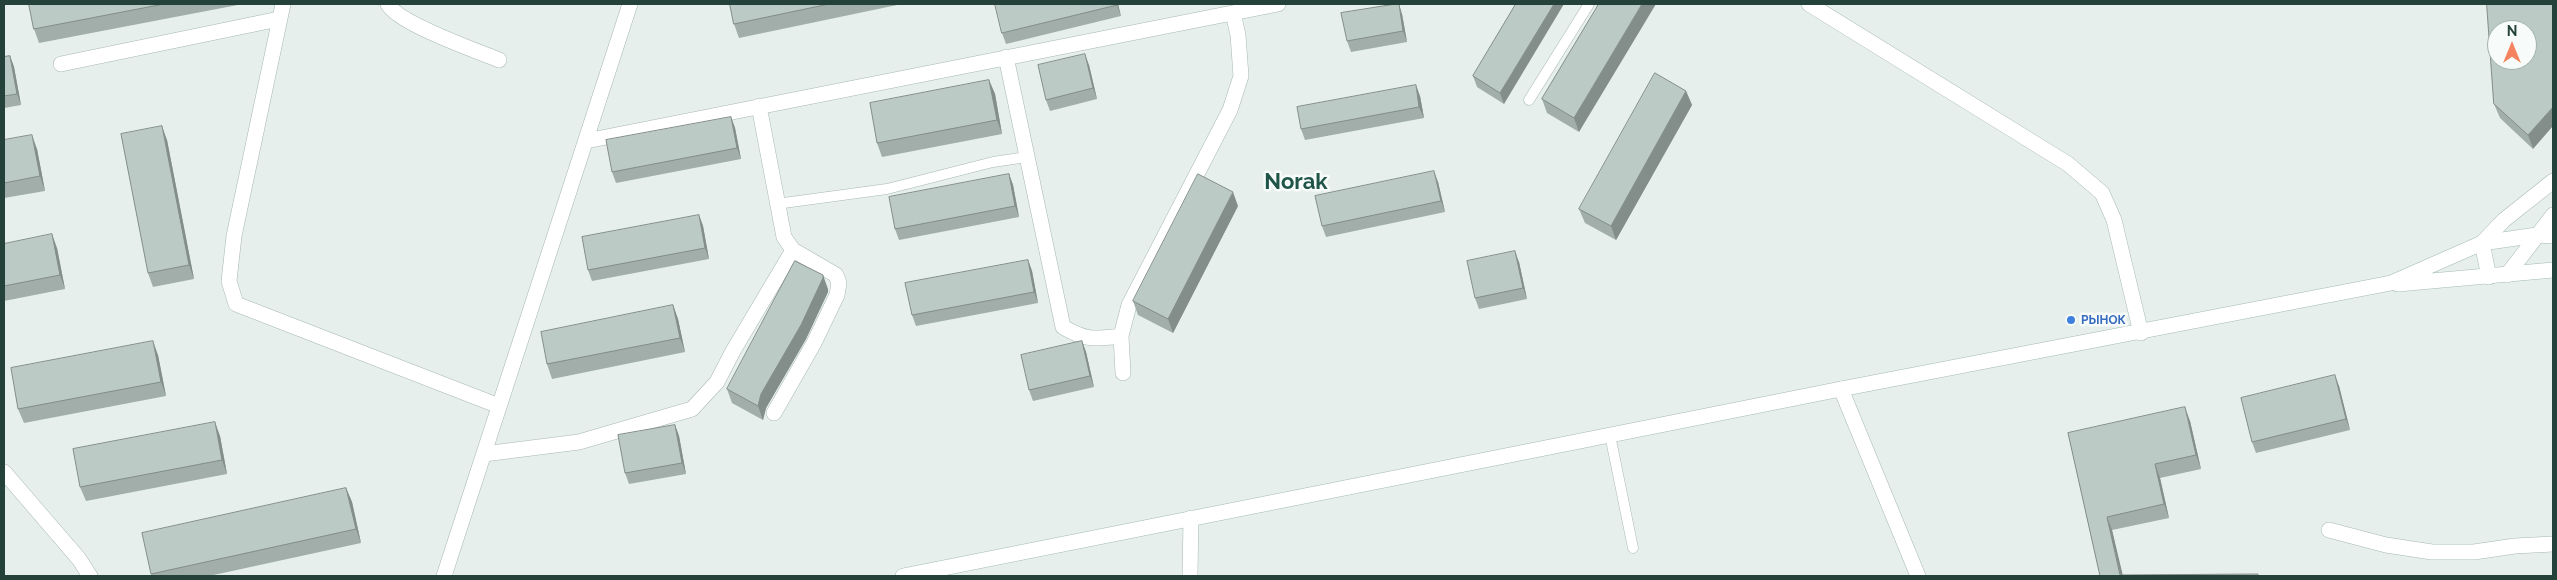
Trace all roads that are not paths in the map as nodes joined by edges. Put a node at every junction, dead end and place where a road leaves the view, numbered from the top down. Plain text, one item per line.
1 (283, 4) edge
2 (388, 4) edge
3 (630, 4) edge
4 (1278, 4) edge
5 (1588, 4) edge
6 (1809, 4) edge
7 (1233, 13) junction
8 (279, 19) junction
9 (1006, 58) junction
10 (499, 60) dead end
11 (60, 64) dead end
12 (1529, 100) dead end
13 (759, 106) junction
14 (586, 141) junction
15 (1027, 157) junction
16 (2553, 180) edge
17 (776, 204) junction
18 (2553, 215) edge
19 (2537, 235) junction
20 (2553, 236) edge
21 (2482, 243) junction
22 (793, 250) junction
23 (2553, 270) edge
24 (2507, 275) junction
25 (2489, 277) junction
26 (2391, 284) junction
27 (2141, 333) junction
28 (1121, 336) junction
29 (1123, 373) dead end
30 (1841, 389) junction
31 (499, 406) junction
32 (774, 413) dead end
33 (1610, 435) junction
34 (484, 454) junction
35 (4, 472) edge
36 (1191, 518) junction
37 (2330, 530) dead end
38 (2553, 544) edge
39 (1633, 548) dead end
40 (90, 576) edge
41 (444, 576) edge
42 (902, 576) edge
43 (1190, 576) edge
44 (1918, 576) edge

1 - 8 street
2 - 10 street
3 - 14 street
4 - 7 street
5 - 12 lane
6 - 27 street
7 - 9 street
7 - 28 street
8 - 11 street
8 - 31 street
9 - 13 street
9 - 15 street
13 - 14 street
13 - 17 street
14 - 31 street
15 - 17 lane
15 - 28 street
16 - 21 street
17 - 22 street
18 - 19 street
19 - 20 street
19 - 21 street
19 - 24 street
21 - 25 street
21 - 26 street
22 - 32 street
22 - 34 street
23 - 24 street
24 - 25 street
25 - 26 street
26 - 27 street
27 - 30 street
28 - 29 street
30 - 33 street
30 - 44 street
31 - 34 street
33 - 36 street
33 - 39 lane
34 - 41 street
35 - 40 street
36 - 42 street
36 - 43 street
37 - 38 street

